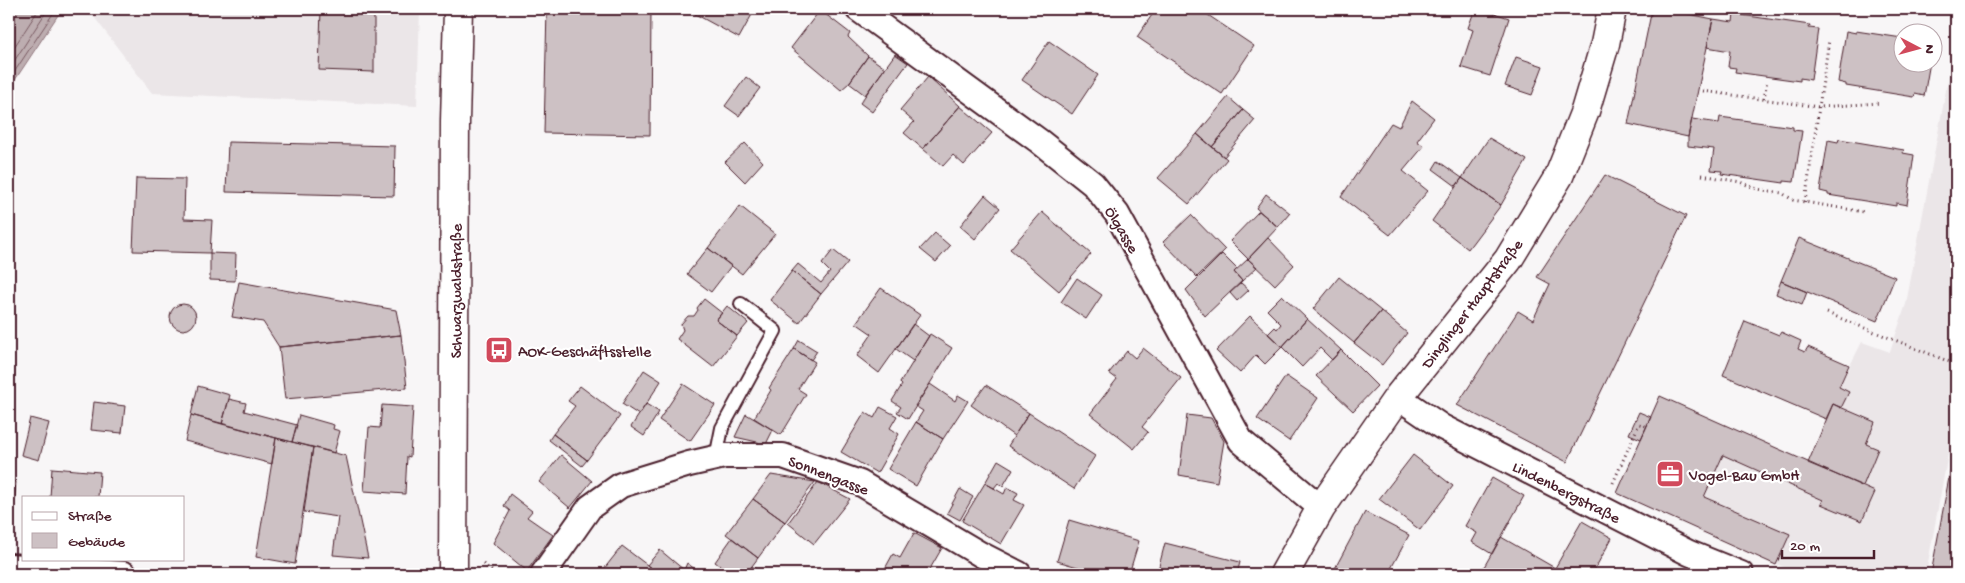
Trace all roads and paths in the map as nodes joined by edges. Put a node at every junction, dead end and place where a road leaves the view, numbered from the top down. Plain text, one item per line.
1 (458, 9) edge
2 (858, 9) edge
3 (1612, 9) edge
4 (1829, 40) dead end
5 (1767, 80) dead end
6 (1703, 91) dead end
7 (1764, 99) junction
8 (1880, 103) dead end
9 (1819, 107) junction
10 (1702, 175) dead end
11 (1805, 202) junction
12 (1864, 212) dead end
13 (741, 304) dead end
14 (1827, 313) dead end
15 (1950, 362) dead end
16 (1398, 397) junction
17 (1647, 426) dead end
18 (716, 458) junction
19 (1321, 508) junction
20 (1602, 508) junction
21 (9, 566) edge
22 (111, 574) edge
23 (453, 574) edge
24 (543, 574) edge
25 (1019, 574) edge
26 (1284, 574) edge
27 (1740, 574) edge

1 - 23 street, Schwarzwaldstraße
2 - 19 street, Ölgasse
3 - 16 street, Dinglinger Hauptstraße
4 - 9 path
5 - 7 path
6 - 7 path
7 - 9 path
8 - 9 path
9 - 11 path
10 - 11 path
11 - 12 path
13 - 18 lane
14 - 15 path
16 - 19 street, Dinglinger Hauptstraße
16 - 20 street, Lindenbergstraße
17 - 20 path
18 - 24 street, Sonnengasse
18 - 25 street, Sonnengasse
19 - 26 street, Dinglinger Hauptstraße
20 - 27 street, Lindenbergstraße
21 - 22 street

